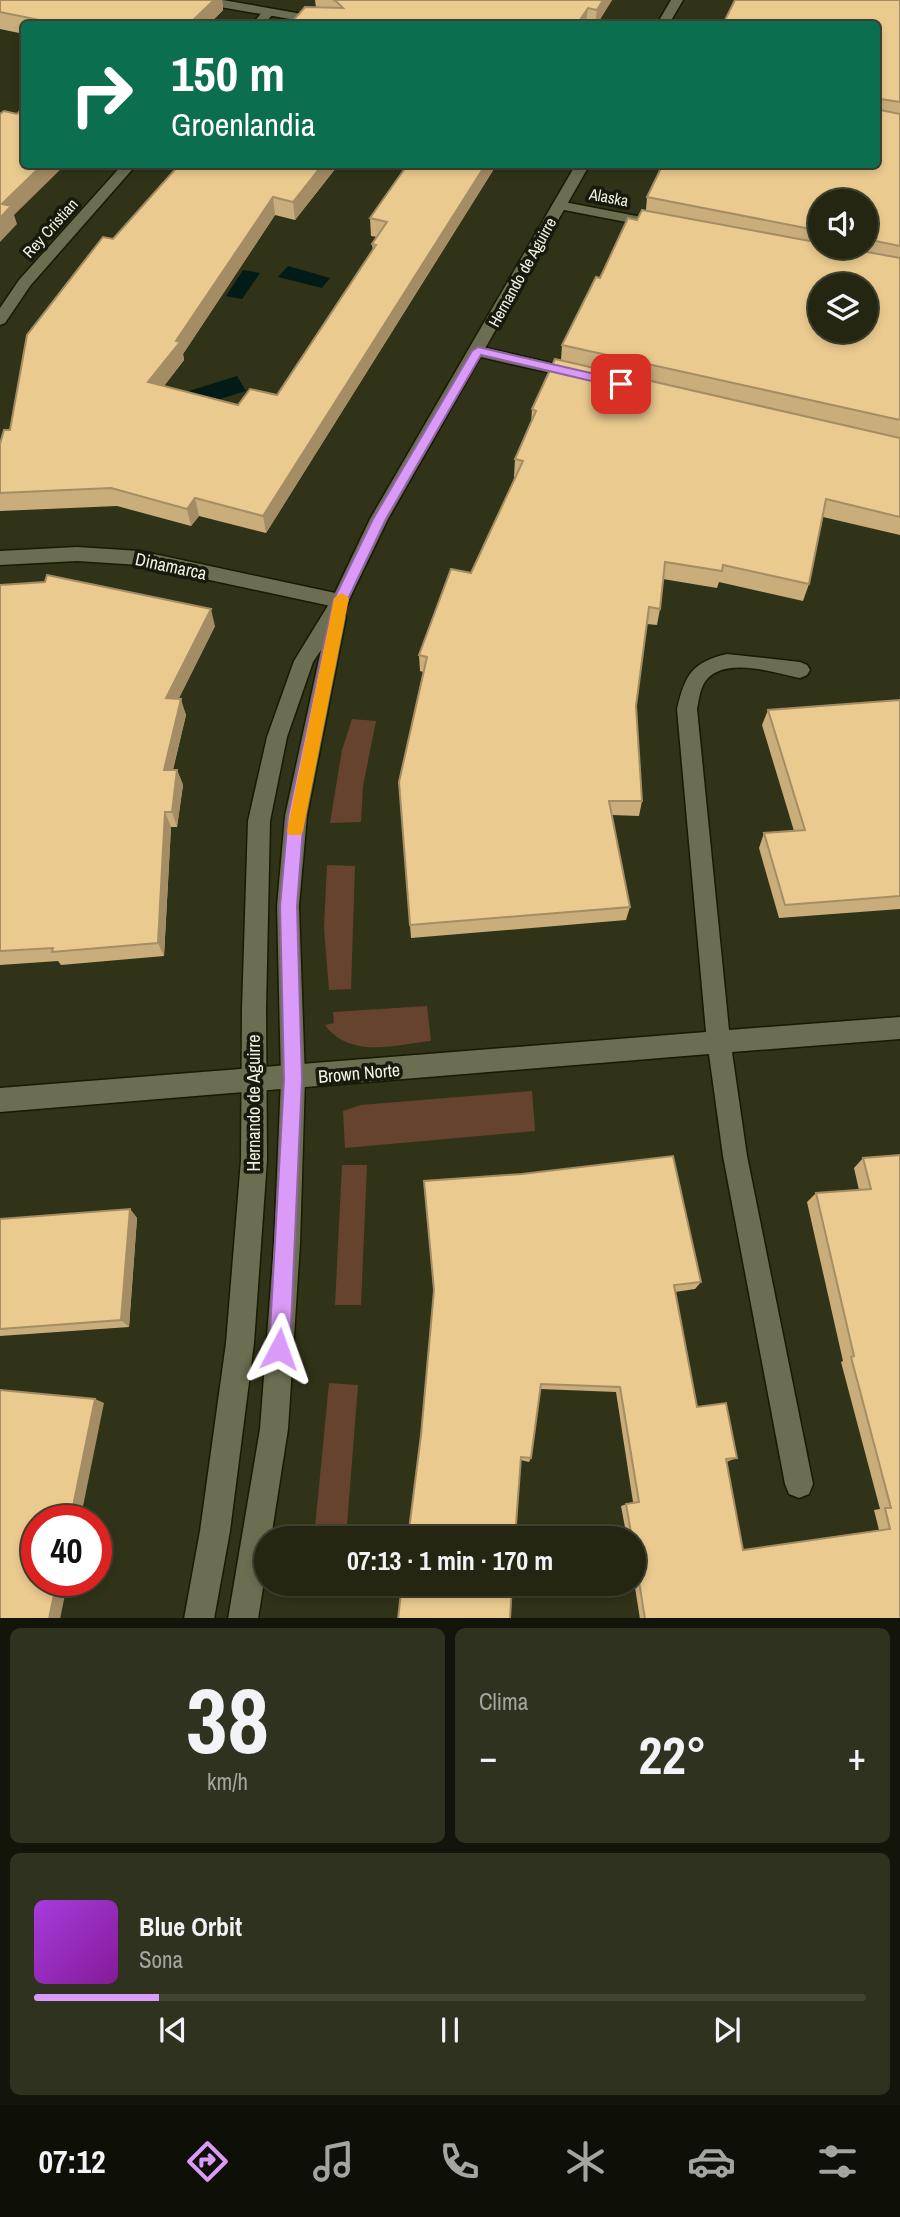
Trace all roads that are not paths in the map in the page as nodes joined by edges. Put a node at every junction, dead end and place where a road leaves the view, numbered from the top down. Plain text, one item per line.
1 (204, 0) edge
2 (677, 0) edge
3 (270, 12) junction
4 (261, 21) edge
5 (319, 21) edge
6 (665, 21) edge
7 (127, 168) edge
8 (581, 168) edge
9 (559, 205) junction
10 (668, 226) edge
11 (0, 320) edge
12 (478, 351) junction
13 (597, 379) edge
14 (0, 558) edge
15 (340, 601) junction
16 (800, 670) dead end
17 (900, 1028) edge
18 (717, 1042) junction
19 (293, 1079) junction
20 (254, 1083) junction
21 (0, 1100) edge
22 (799, 1484) dead end
23 (199, 1618) edge
24 (243, 1618) edge

1 - 3 street
2 - 6 street
3 - 4 street
3 - 5 street
7 - 11 street, Rey Cristian
8 - 9 street, Hernando de Aguirre
9 - 10 street, Alaska
9 - 12 street, Hernando de Aguirre
12 - 13 street
12 - 15 street, Hernando de Aguirre
14 - 15 street, Dinamarca
15 - 19 street, Hernando de Aguirre
15 - 20 street, Hernando de Aguirre
16 - 18 street
17 - 18 street, Brown Norte
18 - 19 street, Brown Norte
18 - 22 street
19 - 20 street, Brown Norte
19 - 24 street, Hernando de Aguirre
20 - 21 street, Brown Norte
20 - 23 street, Hernando de Aguirre

